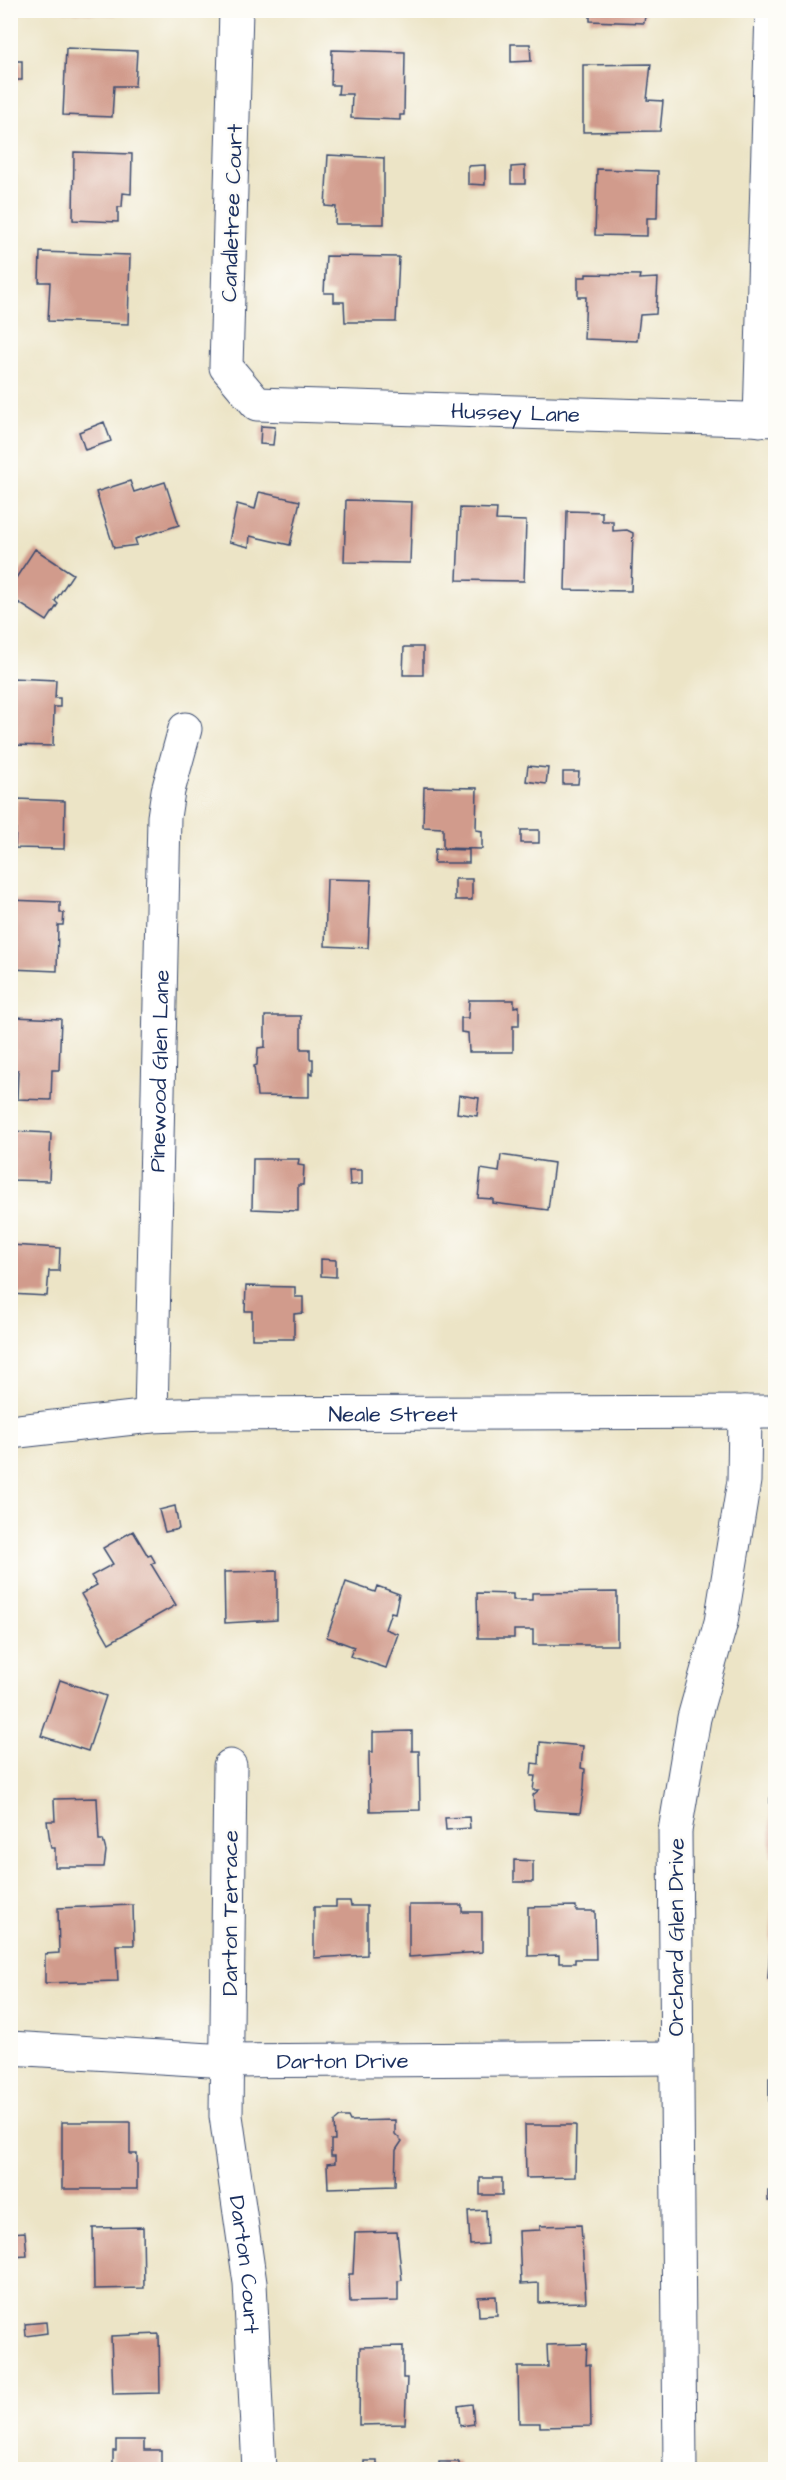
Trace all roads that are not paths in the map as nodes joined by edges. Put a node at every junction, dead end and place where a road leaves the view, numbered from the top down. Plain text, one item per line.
1 (236, 10) edge
2 (772, 10) edge
3 (257, 404) joint
4 (768, 420) edge
5 (185, 729) dead end
6 (760, 1412) edge
7 (151, 1416) junction
8 (10, 1432) edge
9 (230, 1766) dead end
10 (10, 2048) edge
11 (675, 2058) junction
12 (227, 2061) junction
13 (259, 2469) edge
14 (680, 2469) edge

1 - 3 street, Candletree Court
2 - 4 street
3 - 4 street, Hussey Lane
5 - 7 street, Pinewood Glen Lane
6 - 7 street, Neale Street
6 - 11 street, Orchard Glen Drive
7 - 8 street, Neale Street
9 - 12 street, Darton Terrace
10 - 12 street, Darton Drive
11 - 12 street, Darton Drive
11 - 14 street, Orchard Glen Drive
12 - 13 street, Darton Court

